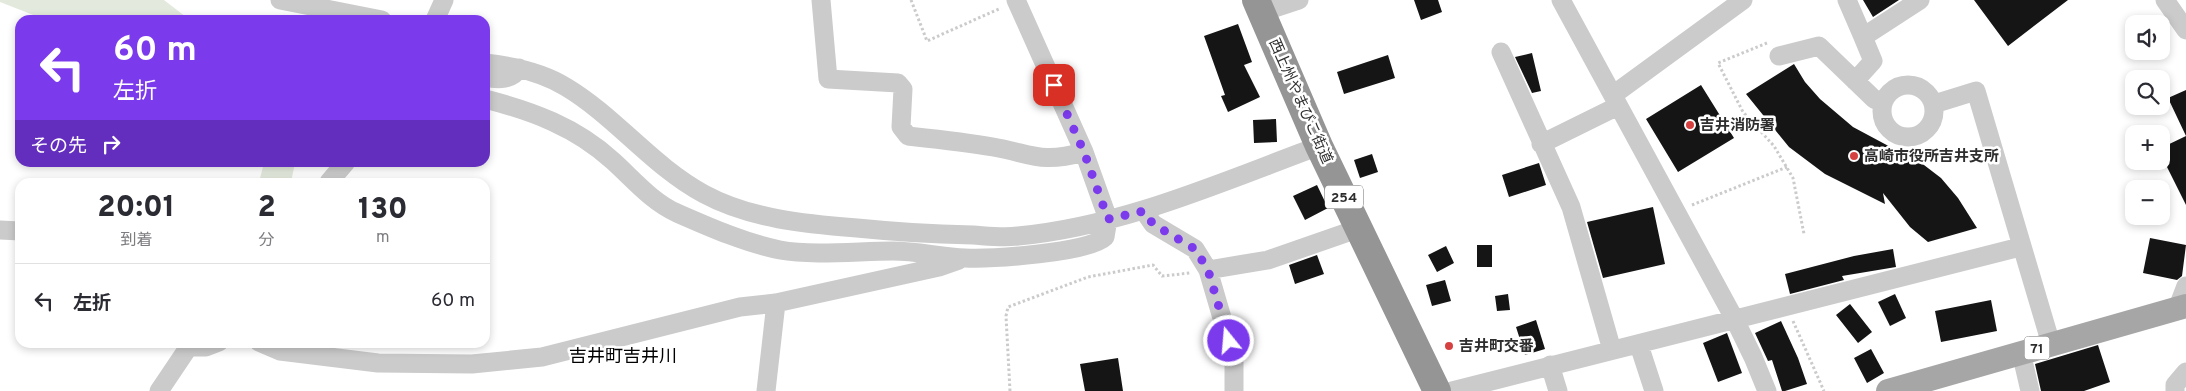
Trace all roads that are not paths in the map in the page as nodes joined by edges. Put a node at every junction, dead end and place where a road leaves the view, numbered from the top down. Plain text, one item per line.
1 (280, 0) edge
2 (444, 0) edge
3 (821, 0) edge
4 (1299, 0) edge
5 (1561, 0) edge
6 (1744, 0) edge
7 (1847, 0) edge
8 (1920, 0) edge
9 (2165, 0) edge
10 (1016, 1) edge
11 (1259, 6) edge
12 (356, 15) edge
13 (437, 15) edge
14 (2186, 30) edge
15 (1863, 37) junction
16 (1776, 48) road end
17 (1500, 52) dead end
18 (490, 64) edge
19 (519, 68) junction
20 (490, 77) edge
21 (1855, 81) junction
22 (490, 100) edge
23 (1616, 101) junction
24 (1883, 104) junction
25 (1934, 104) junction
26 (1541, 144) junction
27 (1319, 146) junction
28 (1084, 152) junction
29 (342, 167) edge
30 (332, 178) edge
31 (1144, 211) junction
32 (1108, 219) junction
33 (1360, 228) junction
34 (0, 230) edge
35 (15, 231) edge
36 (2020, 247) junction
37 (965, 258) junction
38 (1208, 270) junction
39 (2183, 300) edge
40 (776, 303) junction
41 (1735, 320) junction
42 (2051, 344) junction
43 (1638, 345) junction
44 (188, 348) edge
45 (273, 348) edge
46 (1612, 350) junction
47 (2021, 352) junction
48 (1550, 366) junction
49 (2186, 372) edge
50 (159, 391) edge
51 (766, 391) edge
52 (1234, 391) edge
53 (1438, 391) edge
54 (1452, 391) edge
55 (1558, 391) edge
56 (1654, 391) edge
57 (1767, 391) edge
58 (1888, 391) edge
59 (2030, 391) edge
60 (2175, 391) edge

1 - 12 street
2 - 13 street
3 - 28 street
4 - 11 street
5 - 23 street
6 - 23 street
7 - 15 street
8 - 15 street
9 - 14 street
10 - 28 street
11 - 27 highway, 西上州やまびこ街道 / 254
15 - 21 street
16 - 21 street
17 - 26 street
18 - 19 street
19 - 20 street
19 - 32 street
21 - 24 street
22 - 37 street
23 - 26 street
23 - 41 street
24 - 25 street
24 - 25 street
25 - 36 street
26 - 46 street
27 - 31 street
27 - 33 highway, 西上州やまびこ街道 / 254
28 - 32 street
29 - 30 street
31 - 32 street
31 - 38 street
32 - 37 street
33 - 38 street
33 - 53 highway, 西上州やまびこ街道 / 254
34 - 35 street
36 - 41 street
36 - 42 street
37 - 40 street
38 - 52 street
39 - 42 main road, 71
40 - 45 street
40 - 51 street
41 - 43 street
41 - 57 street
42 - 47 main road, 71
43 - 46 street
43 - 56 street
44 - 50 street
46 - 48 street
47 - 58 main road, 71
47 - 59 street
48 - 54 street
48 - 55 street
49 - 60 street

